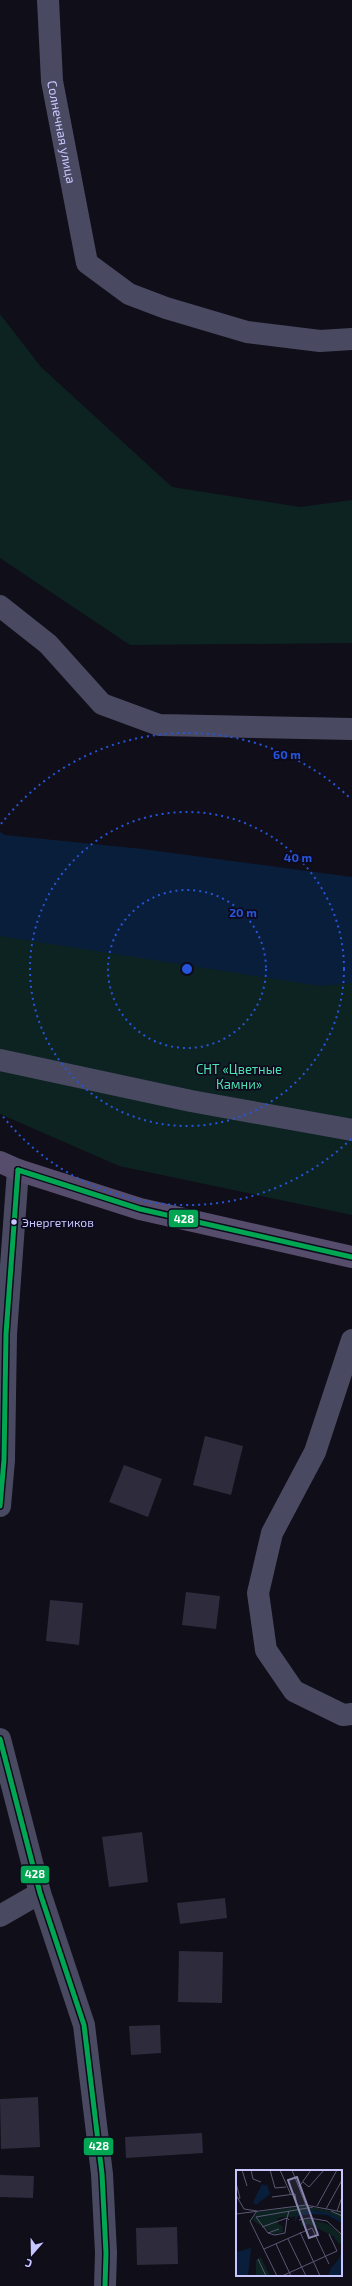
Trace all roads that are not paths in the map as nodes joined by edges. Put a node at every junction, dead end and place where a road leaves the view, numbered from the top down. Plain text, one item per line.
1 (48, 0) edge
2 (352, 339) edge
3 (0, 606) edge
4 (352, 729) edge
5 (0, 1060) edge
6 (352, 1130) edge
7 (9, 1166) edge
8 (352, 1257) edge
9 (352, 1340) edge
10 (0, 1506) edge
11 (352, 1714) edge
12 (0, 1739) edge
13 (40, 1893) junction
14 (0, 1916) edge
15 (105, 2286) edge

1 - 2 street, Солнечная улица
3 - 4 street
5 - 6 street
7 - 8 main road
7 - 10 street
9 - 11 street
12 - 13 street
13 - 14 street
13 - 15 street

